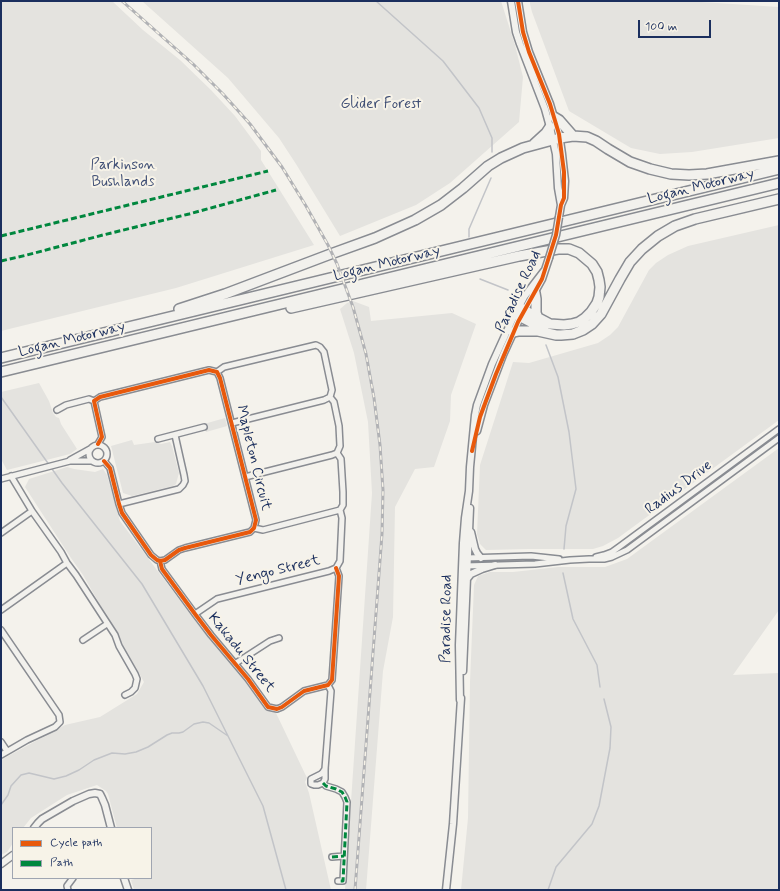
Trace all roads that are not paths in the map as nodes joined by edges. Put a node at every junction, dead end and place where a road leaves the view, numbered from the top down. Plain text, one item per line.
1 (511, 1) edge
2 (518, 1) edge
3 (554, 117) junction
4 (550, 127) junction
5 (573, 136) junction
6 (557, 139) junction
7 (532, 146) junction
8 (779, 161) edge
9 (779, 169) edge
10 (779, 183) edge
11 (779, 199) edge
12 (544, 270) junction
13 (535, 293) junction
14 (520, 312) junction
15 (538, 318) junction
16 (160, 319) junction
17 (180, 328) junction
18 (514, 332) junction
19 (543, 332) junction
20 (1, 358) edge
21 (1, 372) edge
22 (217, 372) junction
23 (330, 397) junction
24 (94, 401) junction
25 (56, 410) dead end
26 (232, 423) junction
27 (204, 427) dead end
28 (779, 430) edge
29 (175, 435) junction
30 (779, 438) edge
31 (158, 439) dead end
32 (98, 444) junction
33 (90, 448) junction
34 (472, 452) junction
35 (337, 453) junction
36 (70, 461) junction
37 (91, 461) junction
38 (104, 461) junction
39 (748, 461) junction
40 (11, 476) junction
41 (245, 477) junction
42 (1, 479) edge
43 (708, 482) junction
44 (469, 491) junction
45 (702, 495) junction
46 (119, 504) junction
47 (340, 510) junction
48 (32, 511) junction
49 (661, 516) junction
50 (469, 525) junction
51 (254, 528) junction
52 (1, 533) edge
53 (465, 558) junction
54 (481, 558) junction
55 (589, 558) junction
56 (570, 560) junction
57 (160, 561) junction
58 (67, 563) junction
59 (495, 565) junction
60 (464, 566) junction
61 (336, 568) junction
62 (466, 579) junction
63 (1, 610) edge
64 (195, 614) junction
65 (107, 624) junction
66 (1, 630) edge
67 (279, 638) dead end
68 (83, 640) dead end
69 (236, 663) junction
70 (328, 684) junction
71 (125, 695) dead end
72 (460, 700) junction
73 (1, 742) edge
74 (7, 752) junction
75 (1, 755) edge
76 (325, 769) junction
77 (323, 783) junction
78 (35, 827) edge
79 (111, 827) edge
80 (12, 856) edge
81 (344, 856) junction
82 (332, 857) dead end
83 (1, 864) edge
84 (72, 879) edge
85 (124, 879) edge
86 (338, 881) dead end
87 (68, 890) edge
88 (128, 890) edge
89 (446, 890) edge

1 - 4 street, Paradise Road
2 - 3 street, Paradise Road
3 - 5 highway
3 - 6 street, Paradise Road
4 - 6 street, Paradise Road
4 - 7 highway
5 - 6 highway
5 - 8 highway
6 - 7 highway
6 - 12 street, Paradise Road, bridge
7 - 16 highway
9 - 16 highway, Logan Motorway
10 - 17 highway, Logan Motorway
11 - 19 highway
12 - 13 street, Paradise Road
12 - 14 street, Paradise Road
13 - 14 street, Paradise Road
13 - 15 highway
14 - 15 highway
14 - 18 street, Paradise Road
14 - 19 highway
14 - 34 street, Paradise Road
15 - 17 highway
16 - 20 highway, Logan Motorway
17 - 21 highway, Logan Motorway
18 - 19 highway
18 - 34 street, Paradise Road
22 - 23 street
22 - 24 street
22 - 26 street, Mapleton Circuit
23 - 26 street
23 - 35 street
24 - 25 street
24 - 32 street
26 - 41 street, Mapleton Circuit
27 - 29 street
28 - 43 street, Radius Drive
29 - 31 street
29 - 46 street
30 - 39 street, Radius Drive
32 - 33 street
32 - 38 street
33 - 36 street
33 - 37 street
34 - 44 street, Paradise Road
35 - 41 street
35 - 47 street, Yengo Street
36 - 37 street
36 - 40 street
37 - 38 street
38 - 46 street
39 - 43 street
39 - 45 street, Radius Drive
40 - 42 street
40 - 48 street
41 - 51 street, Mapleton Circuit
43 - 49 street, Radius Drive
44 - 50 street, Paradise Road
44 - 53 street, Paradise Road
45 - 49 street
45 - 55 street, Radius Drive
46 - 57 street
47 - 51 street
47 - 61 street, Yengo Street
48 - 52 street
48 - 58 street
49 - 55 street, Radius Drive
50 - 53 street, Paradise Road
50 - 54 street
51 - 57 street, Mapleton Circuit
53 - 54 street, Radius Drive
53 - 60 street, Paradise Road
54 - 56 street, Radius Drive
55 - 56 street, Radius Drive
56 - 59 street, Radius Drive
57 - 64 street, Kakadu Street
58 - 63 street
58 - 65 street
59 - 60 street, Radius Drive
59 - 62 street
60 - 62 street, Paradise Road
60 - 72 street, Paradise Road
61 - 64 street, Yengo Street
61 - 70 street
62 - 72 street, Paradise Road
64 - 69 street, Kakadu Street
65 - 68 street
65 - 71 street
66 - 74 street
67 - 69 street
69 - 70 street, Kakadu Street
70 - 76 street
72 - 89 street, Paradise Road
73 - 74 street
74 - 75 street
76 - 77 street
76 - 77 street
77 - 81 street
78 - 79 street
80 - 83 street
81 - 82 street
81 - 86 street
84 - 87 street
85 - 88 street

